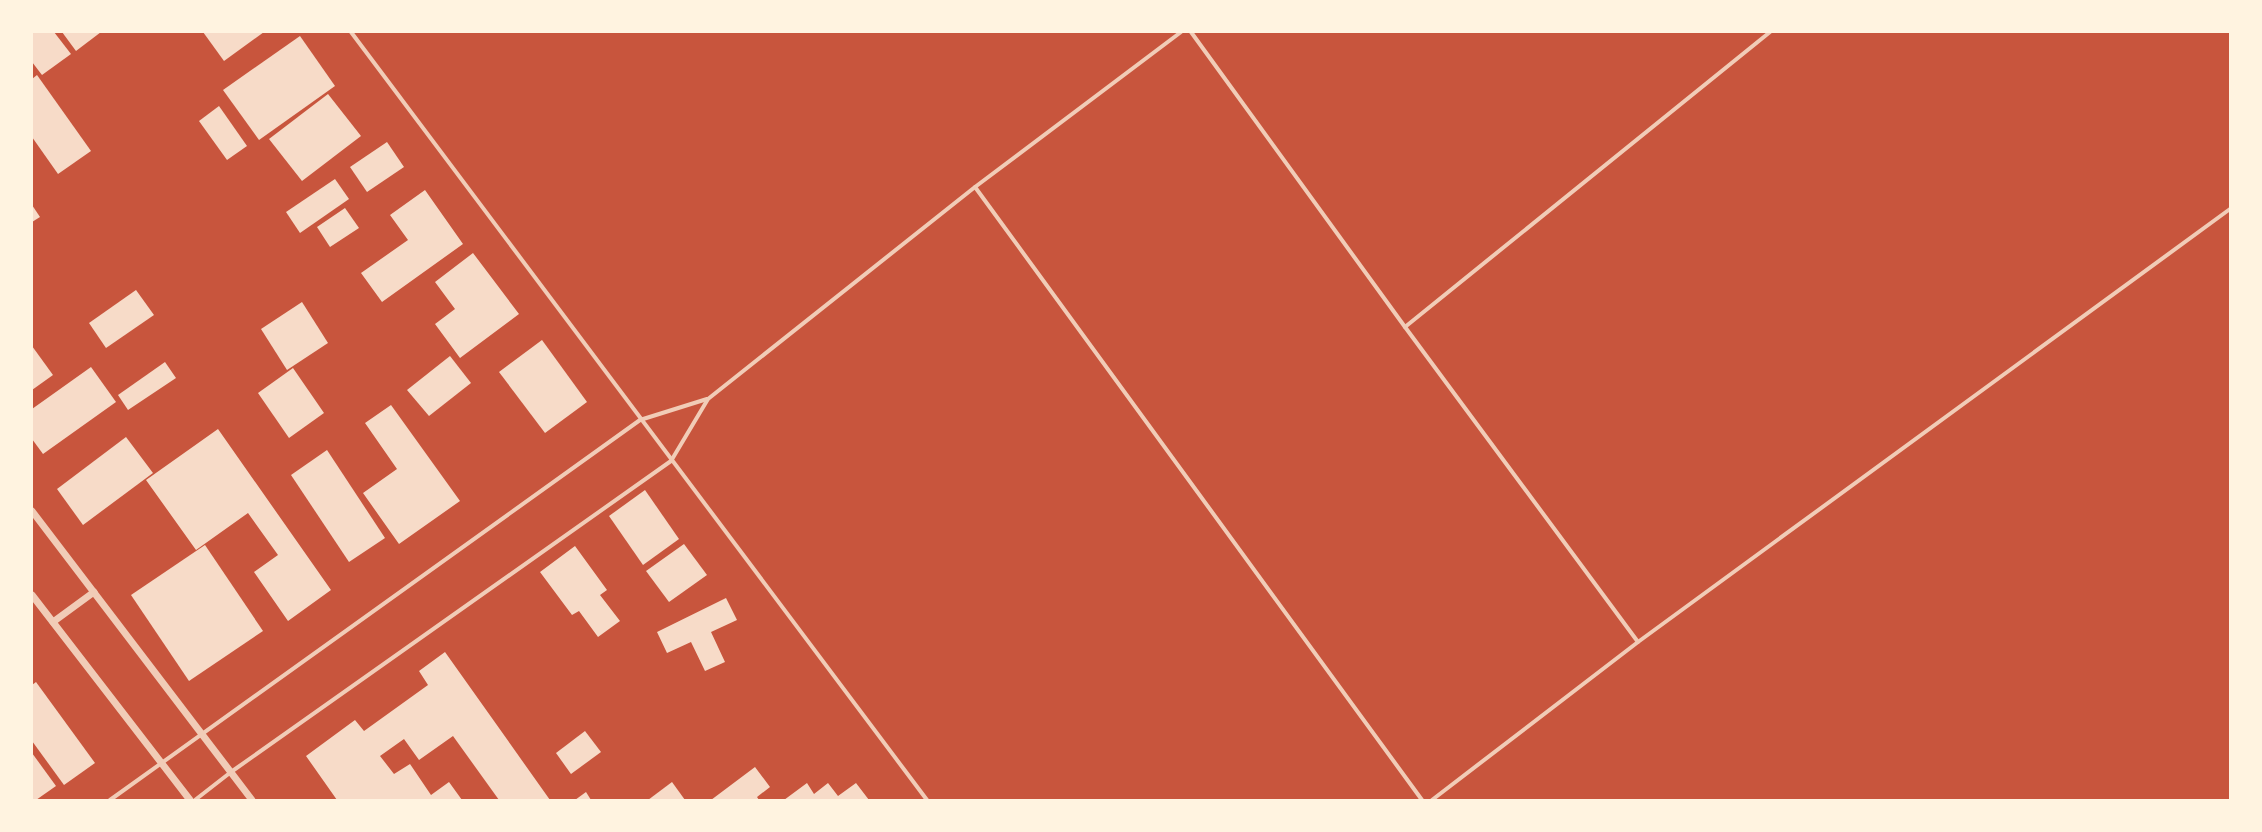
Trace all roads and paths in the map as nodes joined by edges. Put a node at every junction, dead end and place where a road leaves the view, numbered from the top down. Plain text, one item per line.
1 (351, 32) edge
2 (1181, 32) edge
3 (1191, 32) edge
4 (1770, 32) edge
5 (975, 188) junction
6 (2230, 209) edge
7 (1405, 327) junction
8 (708, 399) junction
9 (640, 420) junction
10 (671, 461) junction
11 (32, 511) edge
12 (94, 592) junction
13 (32, 595) edge
14 (53, 622) junction
15 (1638, 642) junction
16 (202, 734) junction
17 (160, 762) junction
18 (231, 772) junction
19 (110, 800) edge
20 (190, 800) edge
21 (195, 800) edge
22 (252, 800) edge
23 (926, 800) edge
24 (1422, 800) edge
25 (1432, 800) edge

1 - 9 street
2 - 5 street
3 - 7 street
4 - 7 street
5 - 8 street
5 - 24 street
6 - 15 street
7 - 15 street
8 - 9 street
8 - 10 street
9 - 10 street
9 - 16 street
10 - 18 street
10 - 23 street
11 - 12 street
12 - 14 street
12 - 16 street
13 - 14 street
14 - 17 street
15 - 25 street
16 - 17 street
16 - 18 street
17 - 19 street
17 - 20 street
18 - 21 street
18 - 22 street

